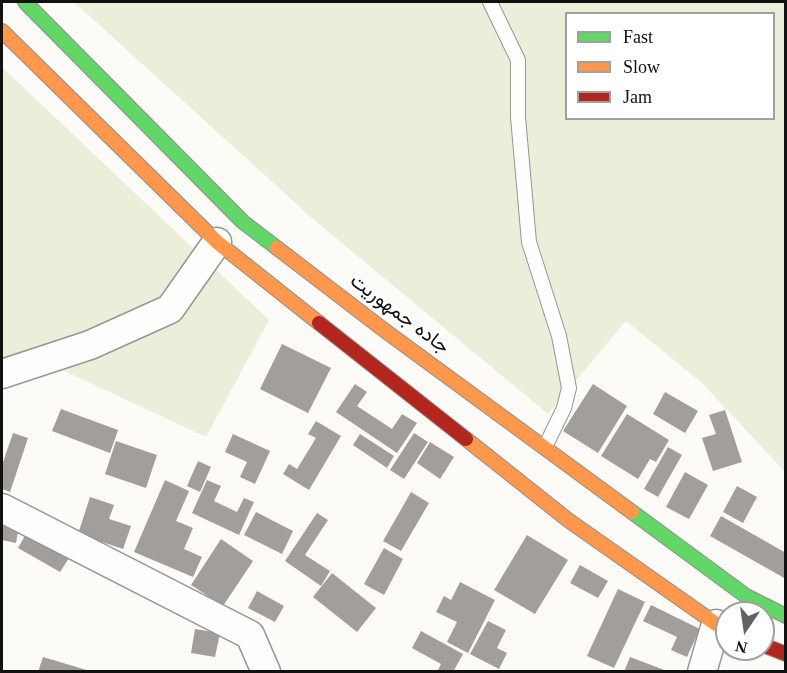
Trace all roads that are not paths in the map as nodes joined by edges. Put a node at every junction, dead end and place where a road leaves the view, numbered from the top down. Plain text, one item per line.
1 (25, 2) edge
2 (490, 2) edge
3 (2, 31) edge
4 (217, 242) junction
5 (2, 374) edge
6 (545, 448) junction
7 (2, 508) edge
8 (786, 616) edge
9 (715, 622) edge
10 (715, 641) edge
11 (266, 672) edge
12 (702, 672) edge

1 - 6 main road, جاده جمهوریت
2 - 6 lane
3 - 4 main road
4 - 5 street
4 - 9 main road
6 - 8 main road, جاده جمهوریت
7 - 11 street
10 - 12 street

